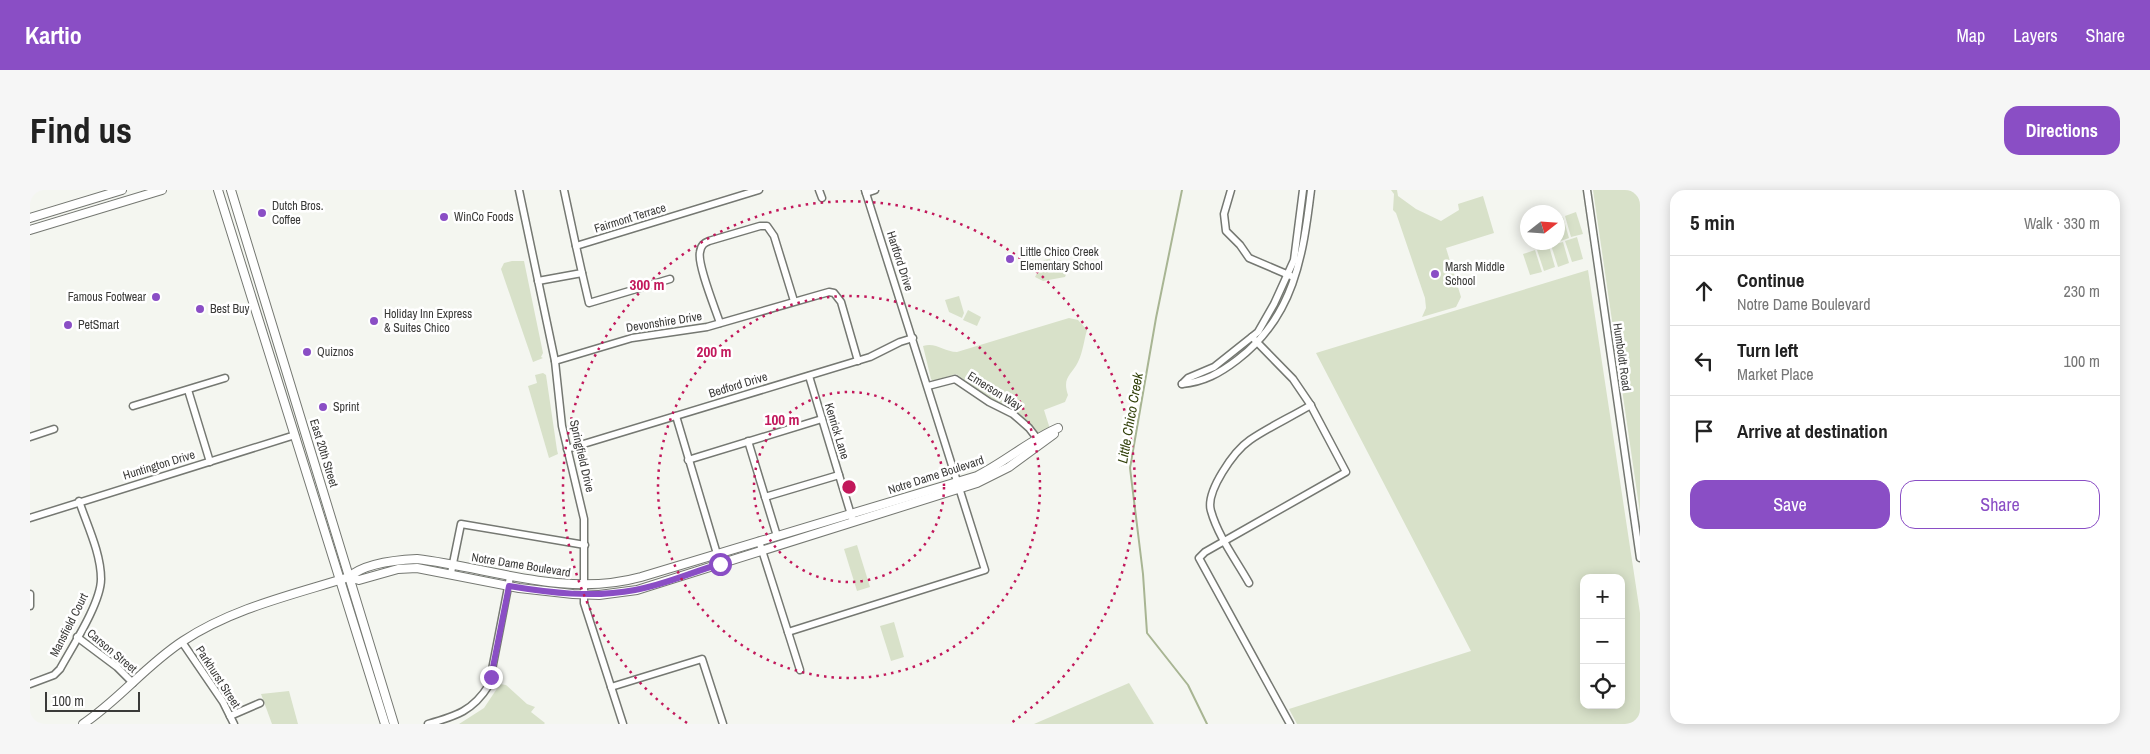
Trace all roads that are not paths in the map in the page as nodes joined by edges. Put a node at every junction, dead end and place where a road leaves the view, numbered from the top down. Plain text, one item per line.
1 (122, 190) edge
2 (162, 190) edge
3 (218, 190) edge
4 (231, 190) edge
5 (519, 190) edge
6 (759, 190) edge
7 (820, 190) edge
8 (875, 190) edge
9 (1230, 190) edge
10 (1303, 190) edge
11 (1311, 190) edge
12 (1587, 190) edge
13 (566, 191) edge
14 (866, 191) edge
15 (822, 198) dead end
16 (30, 218) edge
17 (30, 230) edge
18 (576, 246) junction
19 (582, 273) junction
20 (1292, 276) junction
21 (670, 279) dead end
22 (538, 281) junction
23 (794, 301) junction
24 (720, 323) junction
25 (1252, 337) junction
26 (913, 338) junction
27 (1257, 343) junction
28 (555, 361) junction
29 (858, 361) junction
30 (809, 376) junction
31 (225, 378) dead end
32 (928, 386) junction
33 (188, 390) junction
34 (133, 406) dead end
35 (1311, 406) junction
36 (676, 416) junction
37 (822, 419) junction
38 (54, 429) dead end
39 (295, 435) junction
40 (30, 437) edge
41 (748, 441) junction
42 (1039, 442) joint
43 (567, 449) junction
44 (688, 460) junction
45 (210, 462) junction
46 (839, 475) junction
47 (959, 485) junction
48 (765, 497) junction
49 (79, 501) junction
50 (30, 518) edge
51 (852, 518) junction
52 (777, 536) junction
53 (1225, 540) junction
54 (759, 541) junction
55 (585, 545) junction
56 (762, 550) junction
57 (717, 554) junction
58 (1640, 558) edge
59 (720, 564) junction
60 (452, 569) junction
61 (349, 577) junction
62 (510, 577) junction
63 (339, 580) junction
64 (1249, 583) dead end
65 (582, 585) junction
66 (509, 586) junction
67 (30, 594) edge
68 (583, 595) junction
69 (30, 606) edge
70 (788, 632) junction
71 (77, 637) junction
72 (182, 642) junction
73 (800, 670) dead end
74 (133, 683) junction
75 (30, 684) edge
76 (611, 687) junction
77 (260, 703) dead end
78 (230, 716) junction
79 (83, 724) edge
80 (234, 724) edge
81 (387, 724) edge
82 (394, 724) edge
83 (428, 724) edge
84 (623, 724) edge
85 (723, 724) edge
86 (1290, 724) edge

1 - 16 street
2 - 17 street
3 - 39 street, East 20th Street
4 - 61 street, East 20th Street
5 - 22 street, Springfield Drive
6 - 18 street, Fairmont Terrace
7 - 15 street
8 - 14 street
9 - 20 street
10 - 20 street
11 - 20 street
12 - 58 street, Humboldt Road
13 - 18 street
14 - 26 street, Hartford Drive
18 - 19 street
19 - 21 street
19 - 22 street
20 - 25 street
20 - 27 street
22 - 28 street, Springfield Drive
23 - 24 street, Devonshire Drive
23 - 24 street, Devonshire Drive
23 - 29 street
24 - 28 street, Devonshire Drive
25 - 27 street
25 - 27 street
26 - 29 street, Bedford Drive
26 - 32 street, Hartford Drive
27 - 35 street
28 - 43 street, Springfield Drive
29 - 30 street, Bedford Drive
30 - 36 street, Bedford Drive
30 - 37 street, Kenrick Lane
31 - 33 street
32 - 42 street, Emerson Way
32 - 47 street, Hartford Drive
33 - 34 street
33 - 45 street
35 - 53 street
35 - 53 street
36 - 43 street, Bedford Drive
36 - 44 street
37 - 41 street
37 - 46 street, Kenrick Lane
38 - 40 street
39 - 45 street, Huntington Drive
39 - 63 street, East 20th Street
41 - 44 street
41 - 48 street
42 - 47 street, Notre Dame Boulevard
43 - 55 street, Springfield Drive
44 - 57 street
45 - 49 street, Huntington Drive
46 - 48 street
46 - 51 street, Kenrick Lane
47 - 51 street, Notre Dame Boulevard
47 - 70 street, Hartford Drive
48 - 52 street
49 - 50 street, Huntington Drive
49 - 71 street, Mansfield Court
51 - 52 street, Notre Dame Boulevard
51 - 56 street, Notre Dame Boulevard
52 - 54 street, Notre Dame Boulevard
53 - 64 street
53 - 86 street
54 - 56 street
54 - 57 street, Notre Dame Boulevard
55 - 60 street
55 - 65 street, Springfield Drive
56 - 59 street, Notre Dame Boulevard
56 - 70 street
57 - 59 street
57 - 65 street, Notre Dame Boulevard
59 - 68 street, Notre Dame Boulevard
60 - 61 street, Notre Dame Boulevard
60 - 62 street, Notre Dame Boulevard
60 - 66 street, Notre Dame Boulevard
61 - 63 street, Notre Dame Boulevard
61 - 82 street, East 20th Street
62 - 65 street, Notre Dame Boulevard
62 - 66 street
63 - 72 street, Notre Dame Boulevard
63 - 81 street, East 20th Street
65 - 68 street, Springfield Drive
66 - 68 street, Notre Dame Boulevard
66 - 83 street
67 - 69 street
68 - 76 street, Springfield Drive
70 - 73 street
71 - 74 street, Carson Street
71 - 75 street, Mansfield Court
72 - 74 street, Notre Dame Boulevard
72 - 78 street, Parkhurst Street
74 - 79 street, Notre Dame Boulevard
76 - 84 street, Springfield Drive
76 - 85 street
77 - 78 street
78 - 80 street, Parkhurst Street

